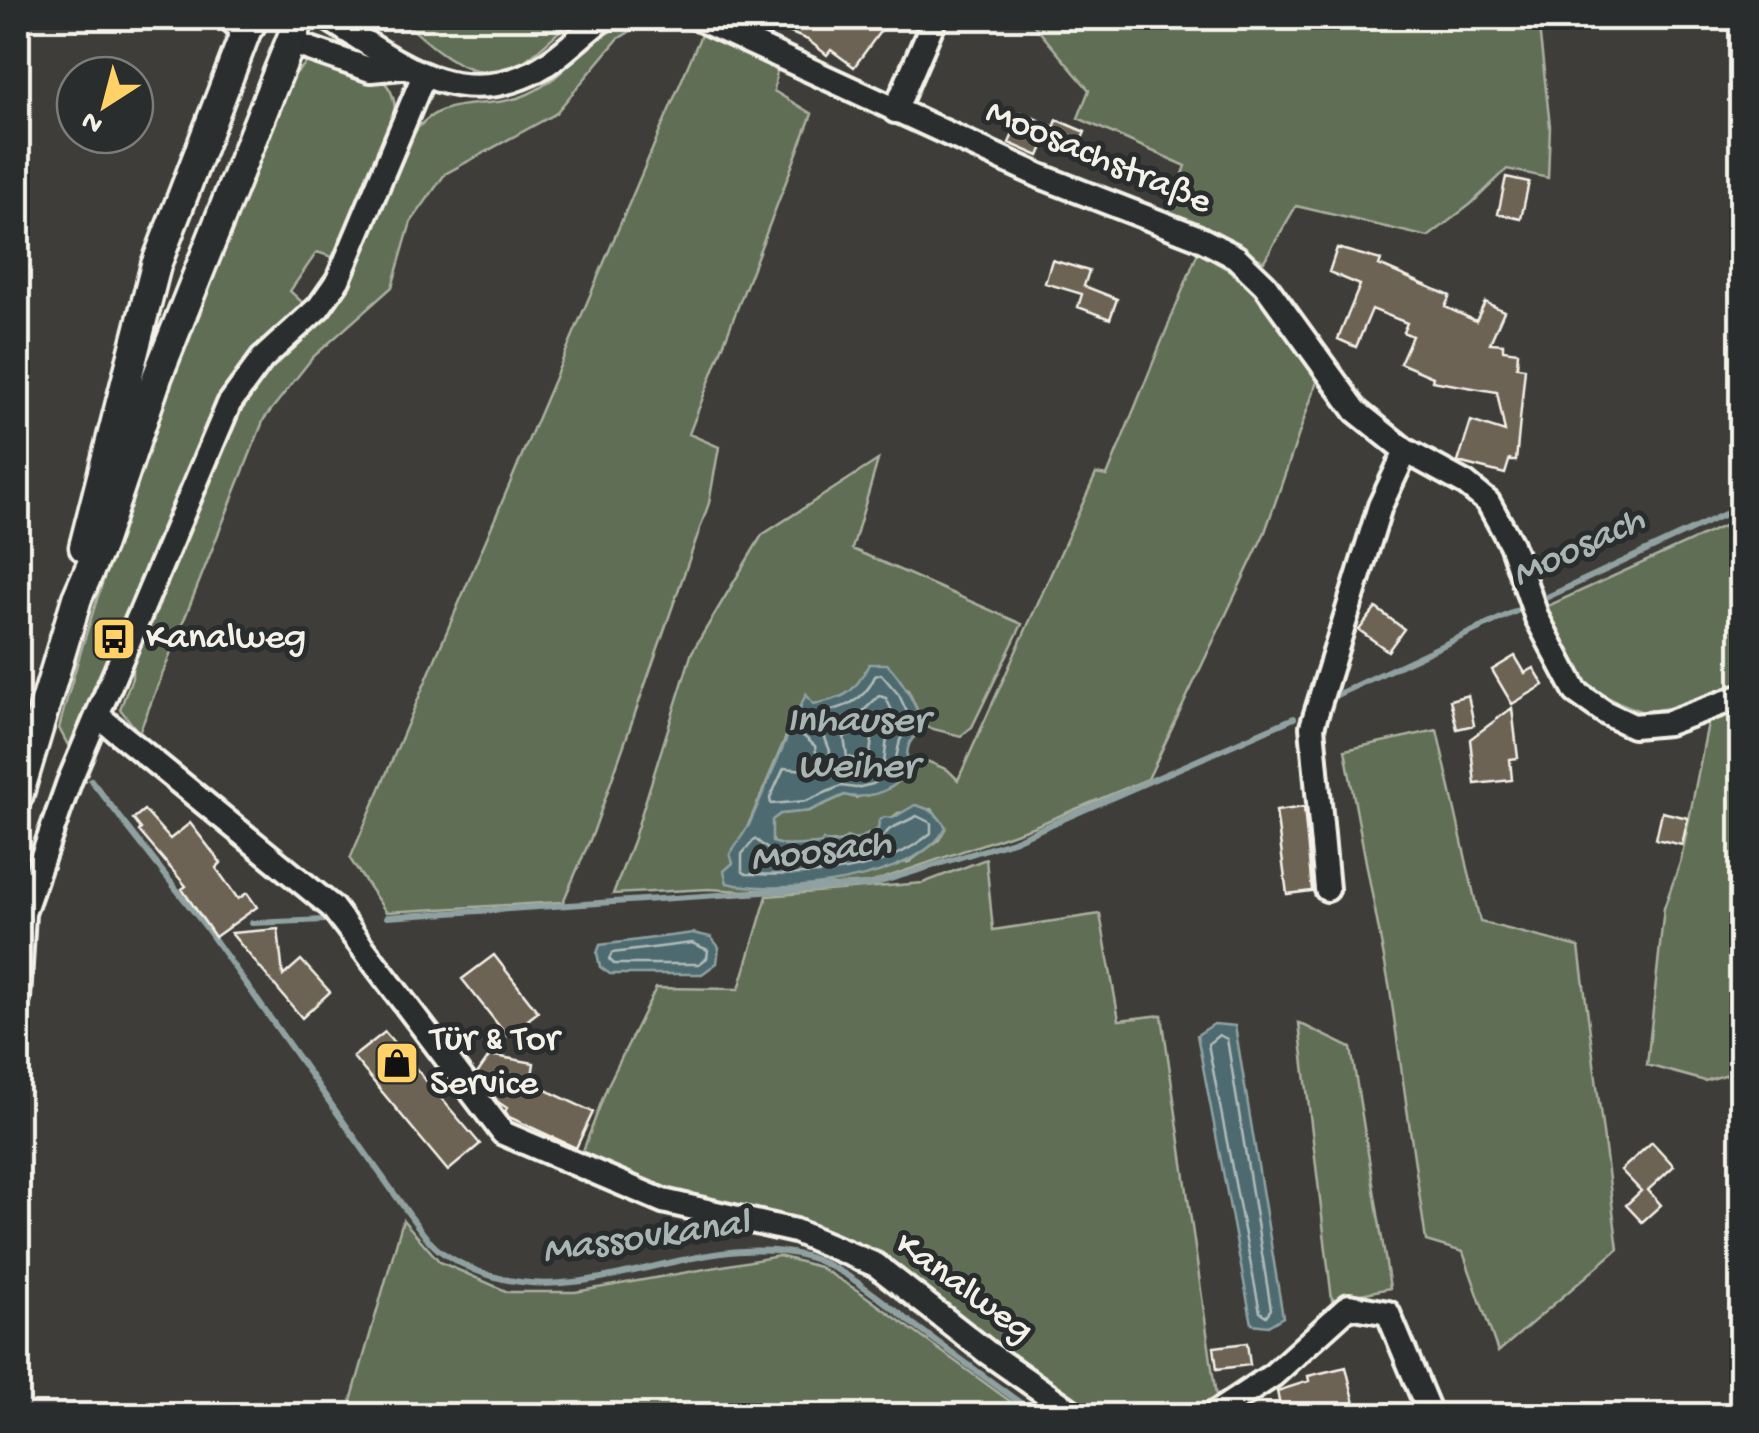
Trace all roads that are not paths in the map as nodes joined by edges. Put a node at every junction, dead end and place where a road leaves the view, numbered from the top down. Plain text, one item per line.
1 (327, 18) edge
2 (604, 18) edge
3 (697, 18) edge
4 (936, 18) edge
5 (245, 20) edge
6 (295, 30) edge
7 (402, 67) junction
8 (424, 75) junction
9 (895, 111) junction
10 (1406, 451) junction
11 (78, 598) junction
12 (1742, 696) edge
13 (98, 715) junction
14 (18, 796) edge
15 (1327, 889) dead end
16 (18, 999) edge
17 (1078, 1416) edge
18 (1211, 1416) edge
19 (1431, 1416) edge

1 - 7 street
2 - 8 street
3 - 9 street, Moosachstraße
4 - 9 street
5 - 6 main road
5 - 11 main road
6 - 7 street
6 - 11 main road
7 - 8 street
8 - 13 street
9 - 10 street, Moosachstraße
10 - 12 street, Moosachstraße
10 - 15 street
11 - 14 main road
13 - 16 street
13 - 17 street, Kanalweg
18 - 19 street

